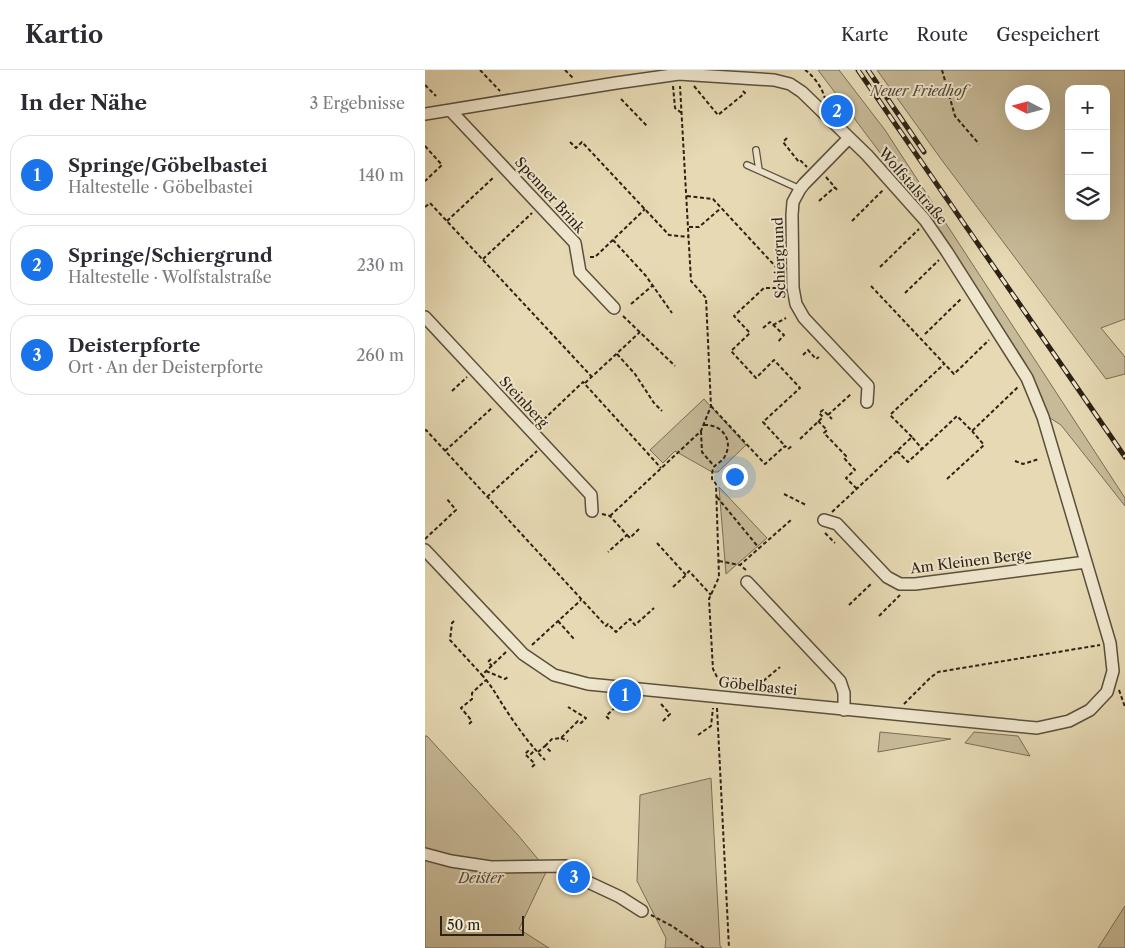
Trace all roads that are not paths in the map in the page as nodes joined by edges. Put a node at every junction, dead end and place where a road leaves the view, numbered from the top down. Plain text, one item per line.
1 (450, 110) junction
2 (425, 114) edge
3 (849, 138) junction
4 (755, 150) dead end
5 (747, 165) dead end
6 (759, 170) junction
7 (800, 189) junction
8 (614, 308) road end
9 (425, 317) edge
10 (867, 402) dead end
11 (592, 511) road end
12 (824, 520) road end
13 (425, 550) edge
14 (1086, 562) junction
15 (747, 582) road end
16 (1113, 671) joint
17 (844, 710) junction
18 (425, 854) edge
19 (642, 911) road end

1 - 2 street, Wolfstalstraße
1 - 3 street, Wolfstalstraße
1 - 8 street, Spenner Brink
3 - 7 street, Schiergrund
3 - 14 street, Wolfstalstraße
4 - 6 lane
5 - 6 lane
6 - 7 lane
7 - 10 street, Schiergrund
9 - 11 street, Steinberg
12 - 14 street, Am Kleinen Berge
13 - 17 street, Göbelbastei
14 - 16 street, Wolfstalstraße
15 - 17 street
16 - 17 street, Göbelbastei
18 - 19 street

